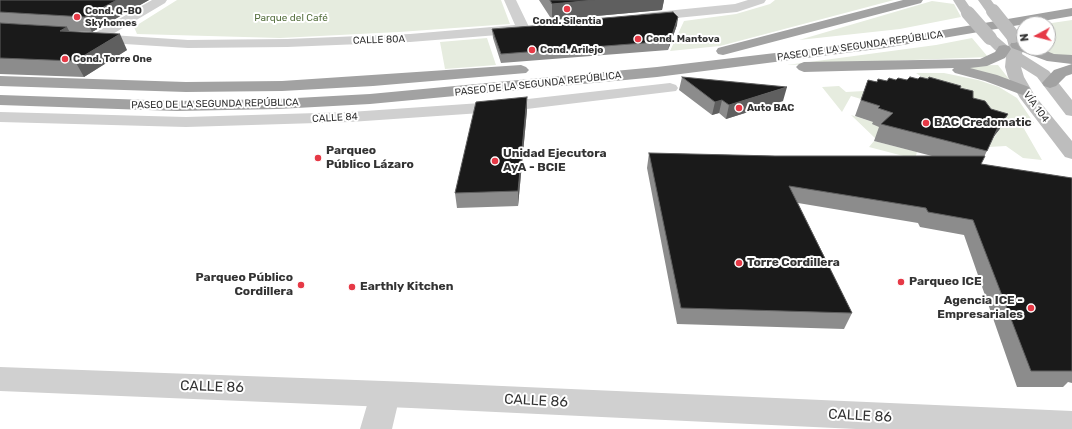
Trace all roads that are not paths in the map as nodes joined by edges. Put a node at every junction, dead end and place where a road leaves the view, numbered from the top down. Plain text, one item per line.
1 (161, 0) edge
2 (510, 0) edge
3 (917, 0) edge
4 (959, 0) edge
5 (984, 0) edge
6 (758, 1) edge
7 (1072, 2) edge
8 (1072, 12) edge
9 (634, 18) edge
10 (539, 28) edge
11 (523, 29) junction
12 (82, 37) edge
13 (96, 38) junction
14 (1012, 47) junction
15 (723, 51) junction
16 (1072, 60) edge
17 (907, 64) junction
18 (658, 65) junction
19 (572, 66) dead end
20 (548, 68) dead end
21 (533, 69) dead end
22 (1072, 69) edge
23 (0, 82) edge
24 (1050, 83) junction
25 (670, 88) dead end
26 (1023, 90) junction
27 (0, 100) edge
28 (1072, 111) edge
29 (0, 117) edge
30 (1072, 153) edge
31 (0, 379) edge
32 (385, 395) junction
33 (1072, 425) edge
34 (376, 429) edge

1 - 13 street
2 - 11 street
3 - 15 highway
4 - 14 main road, bridge
5 - 14 main road, bridge
6 - 9 street
7 - 15 highway, PASEO DE LA SEGUNDA REPÚBLICA
8 - 18 highway, PASEO DE LA SEGUNDA REPÚBLICA
10 - 11 street, CALLE 80A
11 - 13 street, CALLE 80A
12 - 13 street, CALLE 80A
14 - 16 highway
14 - 17 highway
14 - 24 main road
14 - 26 main road, VÍA 104
15 - 18 highway, PASEO DE LA SEGUNDA REPÚBLICA
17 - 18 highway
17 - 26 highway
18 - 27 highway, PASEO DE LA SEGUNDA REPÚBLICA
19 - 20 highway, PASEO DE LA SEGUNDA REPÚBLICA
21 - 23 highway, PASEO DE LA SEGUNDA REPÚBLICA
22 - 24 highway
24 - 28 main road
25 - 29 street, CALLE 84
26 - 30 main road, VÍA 104
31 - 32 street, CALLE 86
32 - 33 street, CALLE 86
32 - 34 street

